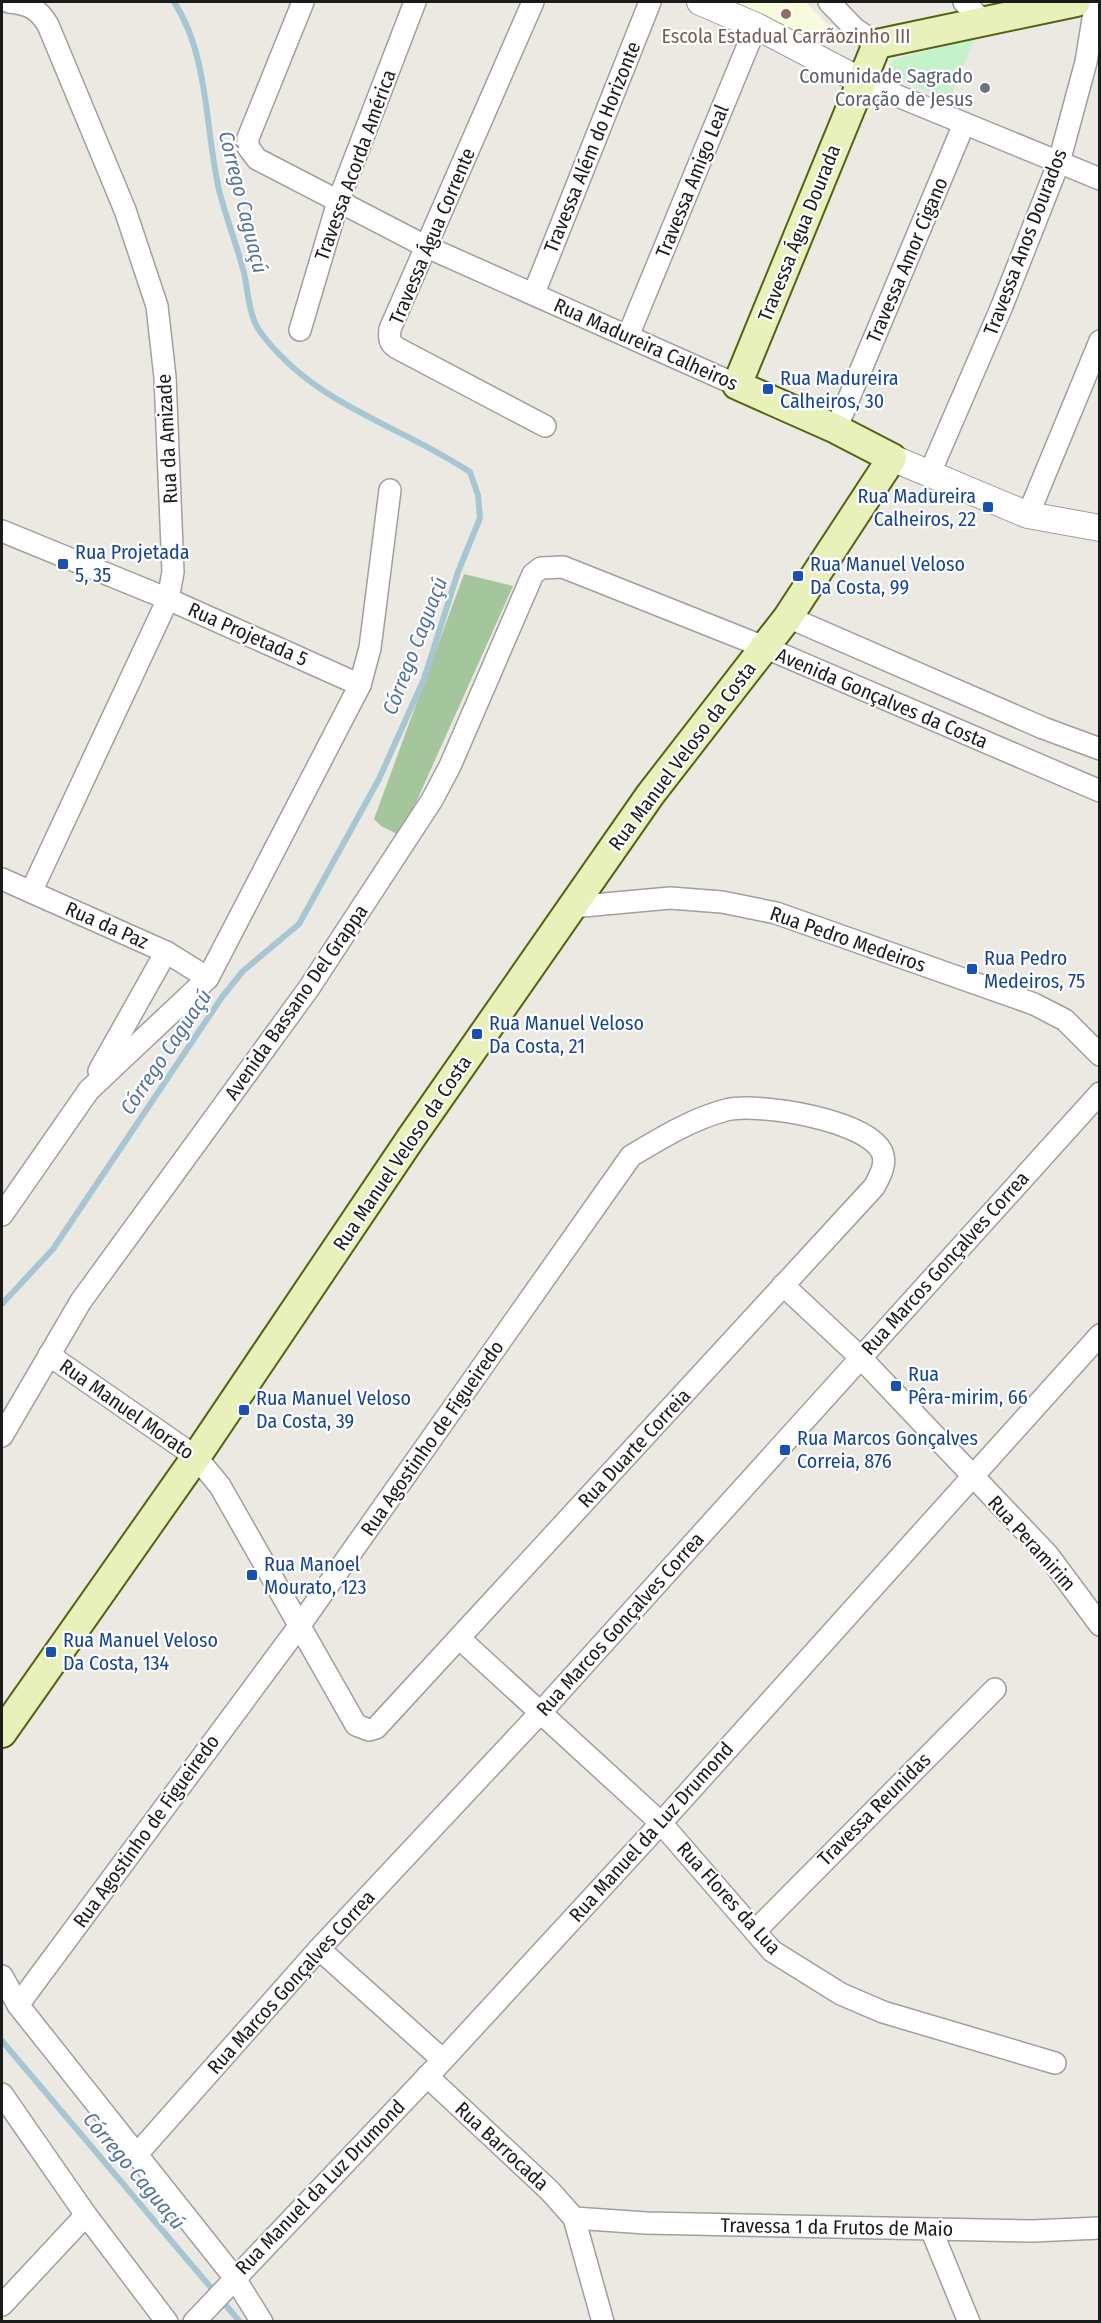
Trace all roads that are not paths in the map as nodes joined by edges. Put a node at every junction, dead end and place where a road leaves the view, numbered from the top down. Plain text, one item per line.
1 (9, 2) edge
2 (303, 2) edge
3 (415, 2) edge
4 (533, 2) edge
5 (650, 2) edge
6 (700, 2) edge
7 (830, 2) edge
8 (1077, 2) edge
9 (1091, 2) edge
10 (973, 11) edge
11 (756, 26) junction
12 (877, 44) junction
13 (861, 81) junction
14 (964, 124) junction
15 (1059, 162) junction
16 (1100, 179) edge
17 (338, 202) junction
18 (427, 247) junction
19 (534, 293) junction
20 (300, 330) dead end
21 (628, 336) junction
22 (1100, 341) edge
23 (737, 385) junction
24 (545, 426) dead end
25 (836, 429) junction
26 (892, 458) junction
27 (929, 475) junction
28 (390, 489) dead end
29 (1028, 515) junction
30 (1100, 528) edge
31 (2, 531) edge
32 (563, 567) joint
33 (168, 599) junction
34 (788, 617) junction
35 (764, 647) junction
36 (360, 685) junction
37 (1100, 749) edge
38 (1100, 791) edge
39 (2, 879) edge
40 (31, 892) junction
41 (573, 907) junction
42 (166, 951) junction
43 (208, 978) junction
44 (1100, 1055) edge
45 (89, 1090) junction
46 (1099, 1093) edge
47 (884, 1163) joint
48 (2, 1215) edge
49 (783, 1285) junction
50 (1100, 1335) edge
51 (49, 1355) junction
52 (860, 1357) junction
53 (2, 1436) edge
54 (196, 1456) junction
55 (971, 1475) junction
56 (300, 1625) junction
57 (1100, 1625) edge
58 (459, 1638) junction
59 (995, 1689) dead end
60 (541, 1712) junction
61 (376, 1728) joint
62 (2, 1733) edge
63 (661, 1822) junction
64 (755, 1931) junction
65 (319, 1949) junction
66 (2, 1976) edge
67 (18, 2005) junction
68 (443, 2060) junction
69 (1055, 2063) dead end
70 (427, 2076) junction
71 (2, 2094) edge
72 (138, 2153) junction
73 (86, 2215) junction
74 (574, 2218) junction
75 (1100, 2228) edge
76 (931, 2229) junction
77 (228, 2284) junction
78 (2, 2305) edge
79 (195, 2321) edge
80 (167, 2322) edge
81 (262, 2322) edge
82 (603, 2322) edge
83 (969, 2322) edge

1 - 33 street, Rua da Amizade
2 - 17 street, Rua Madureira Calheiros
3 - 17 street, Travessa Acorda América
4 - 18 street, Travessa Água Corrente
5 - 19 street, Travessa Além do Horizonte
6 - 11 street
7 - 12 street
8 - 10 main road
9 - 15 street, Travessa Anos Dourados
10 - 12 main road
11 - 13 street
11 - 21 street, Travessa Amigo Leal
12 - 13 main road
13 - 14 street
13 - 23 main road, Travessa Água Dourada
14 - 15 street
14 - 25 street, Travessa Amor Cigano
15 - 16 street
15 - 27 street, Travessa Anos Dourados
17 - 18 street, Rua Madureira Calheiros
17 - 20 street, Travessa Acorda América
18 - 19 street, Rua Madureira Calheiros
18 - 24 street, Travessa Água Corrente
19 - 21 street, Rua Madureira Calheiros
21 - 23 street, Rua Madureira Calheiros
22 - 29 street
23 - 25 main road, Rua Madureira Calheiros
25 - 26 main road, Rua Madureira Calheiros
26 - 27 street, Rua Madureira Calheiros
26 - 34 main road, Rua Manuel Veloso da Costa
27 - 29 street, Rua Madureira Calheiros
28 - 36 street
29 - 30 street, Rua Madureira Calheiros
31 - 33 street, Rua Projetada 5
32 - 35 street, Avenida Gonçalves da Costa
32 - 51 street, Avenida Bassano Del Grappa
33 - 36 street, Rua Projetada 5
33 - 40 street, Rua da Amizade
34 - 35 main road, Rua Manuel Veloso da Costa
34 - 37 street, Avenida Gonçalves da Costa
35 - 38 street, Avenida Gonçalves da Costa
35 - 41 main road, Rua Manuel Veloso da Costa
36 - 43 street
39 - 40 street, Rua da Paz
40 - 42 street, Rua da Paz
41 - 44 street, Rua Pedro Medeiros
41 - 54 main road, Rua Manuel Veloso da Costa
42 - 43 street, Rua da Paz
42 - 45 street
43 - 45 street
45 - 48 street
46 - 52 street, Rua Marcos Gonçalves Correa
47 - 49 street, Rua Duarte Correia
47 - 56 street, Rua Agostinho de Figueiredo
49 - 52 street, Rua Peramirim
49 - 58 street, Rua Duarte Correia
50 - 55 street, Rua Manuel da Luz Drumond
51 - 53 street, Avenida Bassano Del Grappa
51 - 54 street, Rua Manuel Morato
52 - 55 street, Rua Peramirim
52 - 60 street, Rua Marcos Gonçalves Correa
54 - 56 street, Rua Manuel Morato
54 - 62 main road, Rua Manuel Veloso da Costa
55 - 57 street, Rua Peramirim
55 - 63 street, Rua Manuel da Luz Drumond
56 - 61 street, Rua Manuel Morato
56 - 67 street, Rua Agostinho de Figueiredo
58 - 60 street, Rua Flores da Lua
58 - 61 street, Rua Duarte Correia
59 - 64 street, Travessa Reunidas
60 - 63 street, Rua Flores da Lua
60 - 65 street, Rua Marcos Gonçalves Correa
63 - 64 street, Rua Flores da Lua
63 - 68 street, Rua Manuel da Luz Drumond
64 - 69 street, Rua Flores da Lua
65 - 68 street
65 - 72 street, Rua Marcos Gonçalves Correa
66 - 67 street
67 - 72 street
68 - 70 street, Rua Manuel da Luz Drumond
70 - 74 street, Rua Barrocada
70 - 77 street, Rua Manuel da Luz Drumond
71 - 73 street
72 - 77 street
73 - 78 street
73 - 80 street
74 - 76 street, Travessa 1 da Frutos de Maio
74 - 82 street
75 - 76 street, Travessa 1 da Frutos de Maio
76 - 83 street
77 - 79 street, Rua Manuel da Luz Drumond
77 - 81 street

